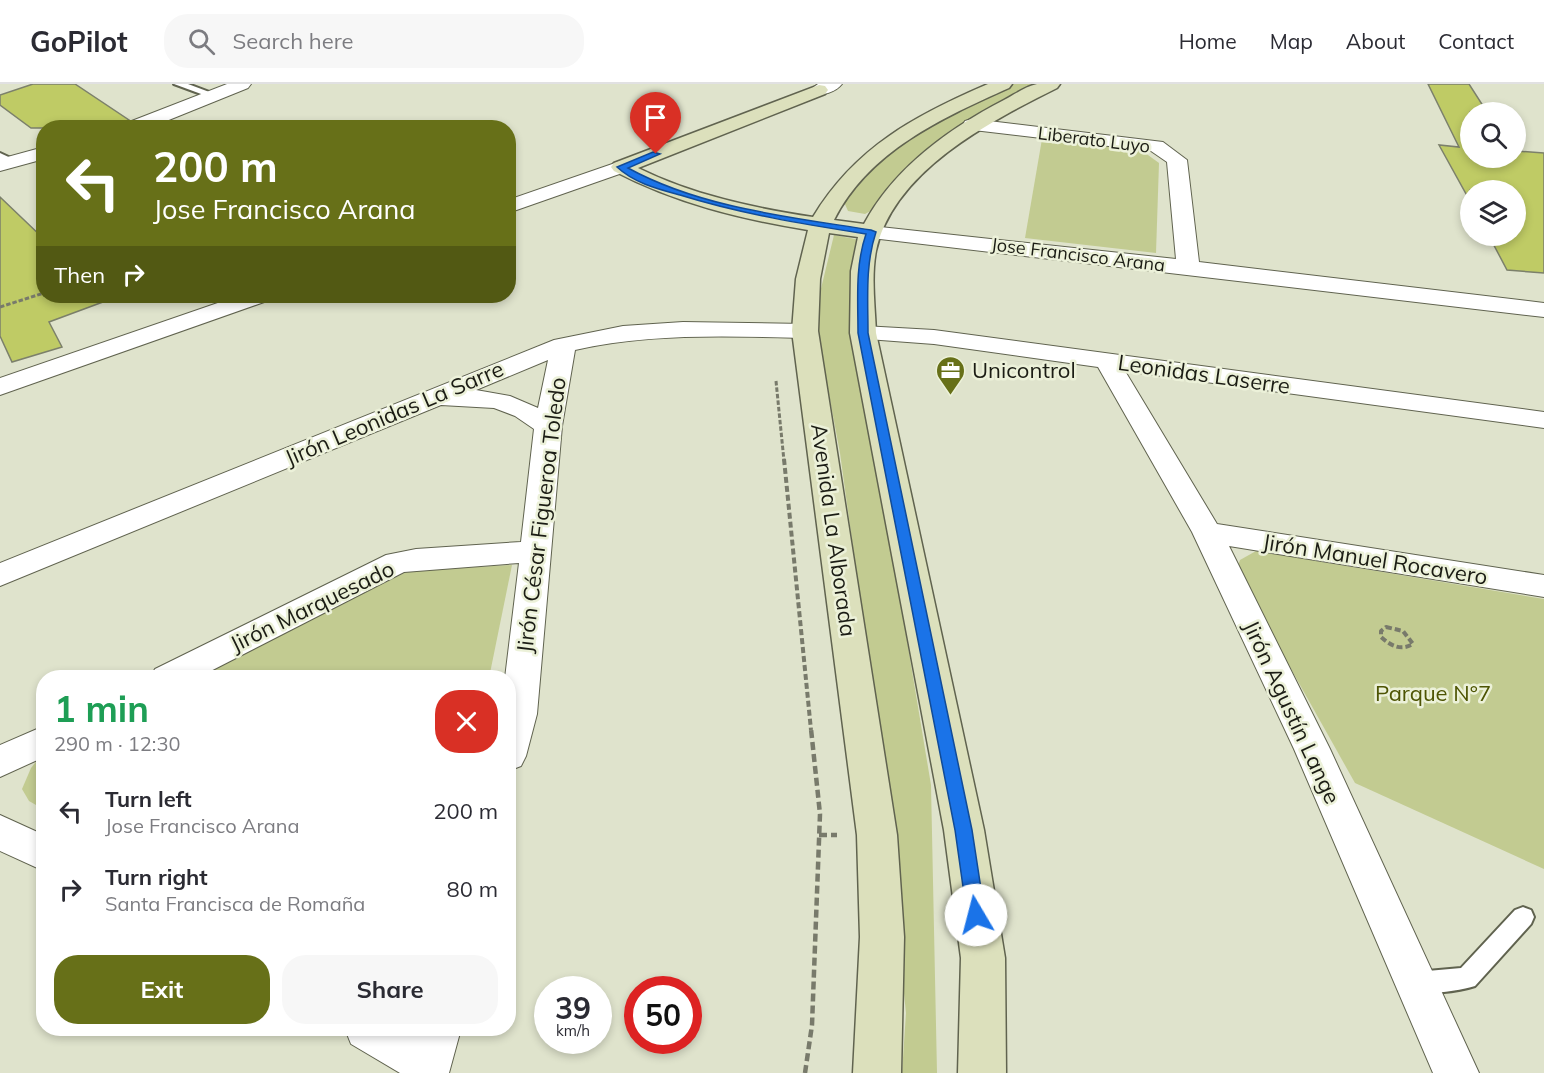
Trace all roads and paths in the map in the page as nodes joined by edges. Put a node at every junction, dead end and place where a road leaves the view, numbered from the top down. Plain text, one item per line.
1 (179, 84) edge
2 (242, 84) edge
3 (797, 84) edge
4 (1003, 84) edge
5 (1051, 84) edge
6 (826, 87) edge
7 (215, 96) junction
8 (152, 120) edge
9 (972, 125) junction
10 (36, 155) edge
11 (4, 161) edge
12 (621, 167) junction
13 (516, 204) edge
14 (820, 225) junction
15 (871, 232) junction
16 (1188, 268) junction
17 (36, 296) edge
18 (239, 303) edge
19 (0, 307) edge
20 (1544, 310) edge
21 (863, 333) junction
22 (807, 344) junction
23 (563, 345) junction
24 (1107, 361) junction
25 (0, 387) edge
26 (430, 399) junction
27 (1544, 420) edge
28 (549, 426) junction
29 (1207, 532) junction
30 (535, 551) junction
31 (0, 575) edge
32 (1544, 586) edge
33 (1397, 648) joint
34 (183, 670) edge
35 (516, 725) edge
36 (36, 744) edge
37 (0, 762) edge
38 (0, 832) edge
39 (36, 850) edge
40 (1523, 917) dead end
41 (1415, 983) junction
42 (384, 1036) edge
43 (431, 1055) edge
44 (805, 1073) edge
45 (877, 1073) edge
46 (982, 1073) edge
47 (1456, 1073) edge

1 - 7 lane
2 - 7 street
3 - 6 main road
4 - 14 main road, Avenida La Alborada
5 - 9 main road
6 - 12 main road
7 - 8 street
9 - 15 main road
9 - 16 street, Liberato Luyo
10 - 11 street
12 - 13 street
12 - 14 main road, Jose Francisco Arana
14 - 15 main road, Jose Francisco Arana
14 - 22 main road, Avenida La Alborada
15 - 16 street, Jose Francisco Arana
15 - 21 main road
16 - 20 street, Jose Francisco Arana
17 - 19 path
18 - 25 street
21 - 24 street, Leonidas Laserre
21 - 46 main road
22 - 23 street, Jirón Leonidas La Sarre
22 - 44 path
22 - 45 main road, Avenida La Alborada
23 - 26 street, Jirón Leonidas La Sarre
23 - 28 street, Jirón César Figueroa Toledo
24 - 27 street, Leonidas Laserre
24 - 29 street, Jirón Agustín Lange
26 - 28 street
26 - 31 street, Jirón Leonidas La Sarre
28 - 30 street, Jirón César Figueroa Toledo
29 - 32 street, Jirón Manuel Rocavero
29 - 41 street, Jirón Agustín Lange
30 - 34 street, Jirón Marquesado
30 - 35 street, Jirón César Figueroa Toledo
33 - 33 path
36 - 37 street
38 - 39 street
40 - 41 lane
41 - 47 street, Jirón Agustín Lange
42 - 43 street

